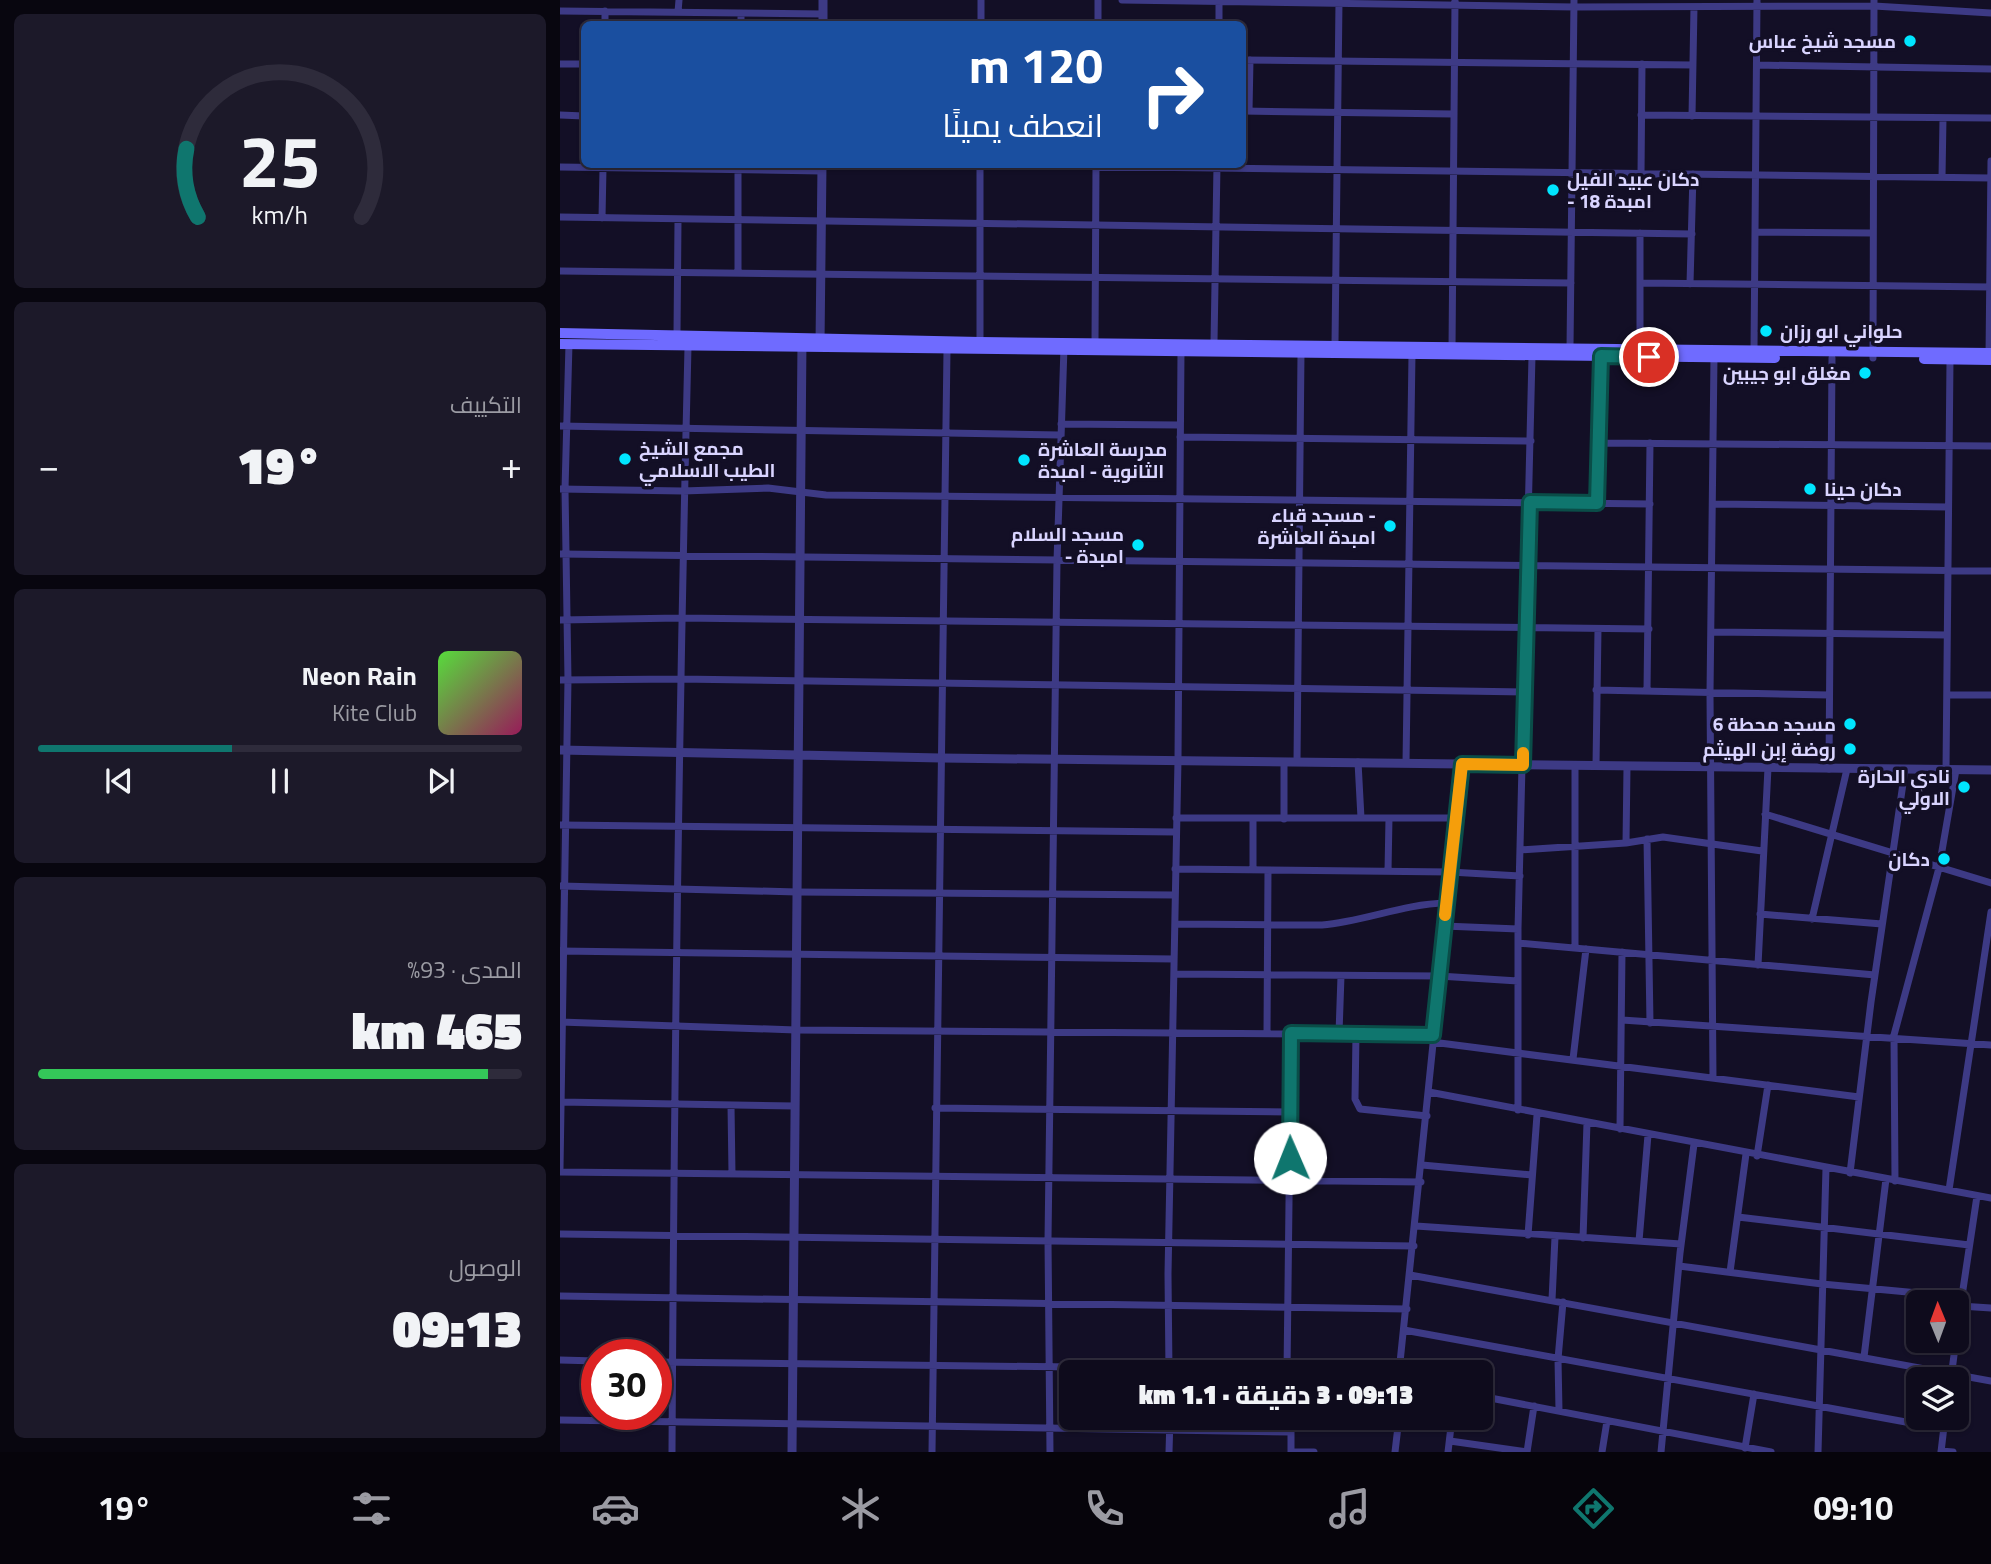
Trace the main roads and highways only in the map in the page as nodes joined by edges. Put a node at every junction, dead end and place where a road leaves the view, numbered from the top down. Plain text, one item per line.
1 (560, 333) edge
2 (802, 343) junction
3 (820, 343) junction
4 (564, 344) edge
5 (1064, 346) junction
6 (1133, 346) junction
7 (1452, 350) junction
8 (1873, 355) junction
9 (1990, 357) edge

1 - 2 main road
2 - 3 main road
2 - 4 main road
3 - 5 main road
3 - 5 main road
5 - 6 main road
5 - 6 main road
6 - 7 main road
6 - 7 main road
7 - 8 main road
7 - 8 main road
8 - 9 main road
8 - 9 main road

